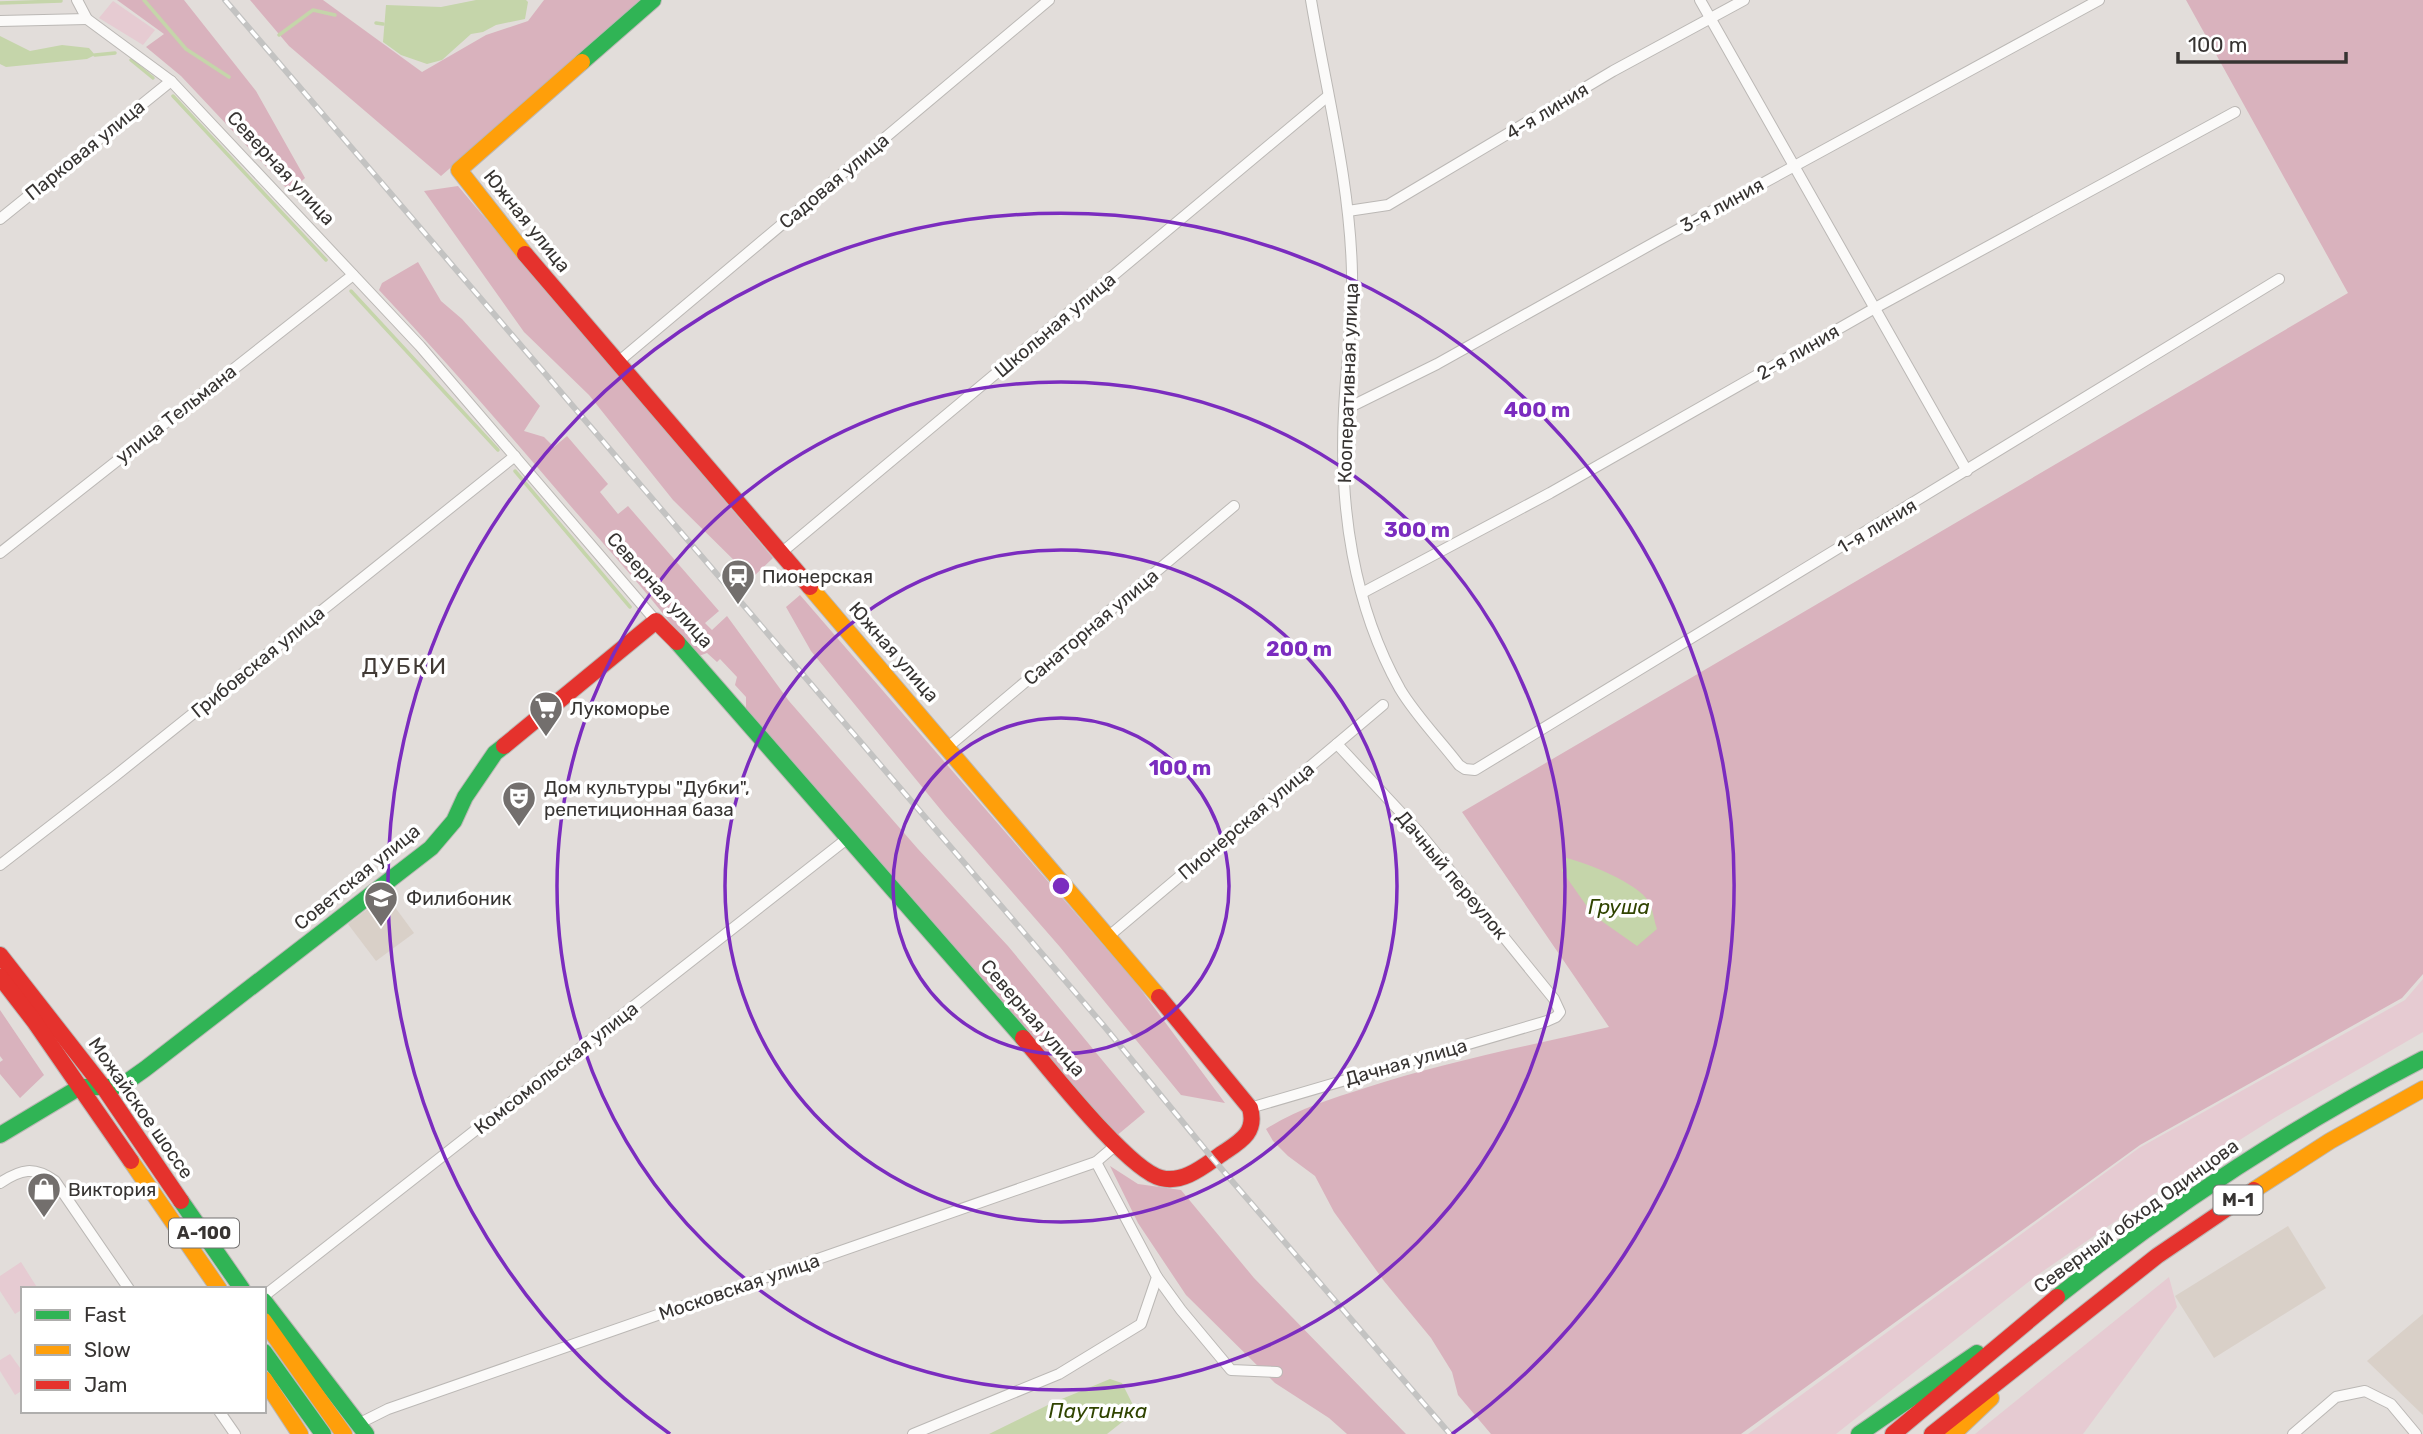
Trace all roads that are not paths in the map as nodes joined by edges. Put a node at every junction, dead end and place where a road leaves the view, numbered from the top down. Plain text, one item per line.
1 (78, 0) edge
2 (653, 0) edge
3 (1049, 0) edge
4 (1311, 0) edge
5 (1700, 0) edge
6 (1744, 0) edge
7 (2099, 0) edge
8 (1710, 18) junction
9 (87, 19) junction
10 (0, 21) edge
11 (171, 81) junction
12 (1328, 96) junction
13 (2235, 112) dead end
14 (1794, 165) junction
15 (1348, 211) junction
16 (0, 219) edge
17 (353, 275) junction
18 (2279, 279) dead end
19 (1875, 308) junction
20 (618, 362) junction
21 (1344, 410) junction
22 (515, 456) junction
23 (1967, 471) junction
24 (1234, 506) dead end
25 (0, 553) edge
26 (781, 553) junction
27 (1362, 593) junction
28 (656, 621) junction
29 (1382, 705) dead end
30 (1338, 744) junction
31 (948, 747) junction
32 (1475, 770) joint
33 (848, 838) junction
34 (0, 865) edge
35 (1109, 936) junction
36 (0, 955) edge
37 (0, 977) edge
38 (1560, 1012) joint
39 (2423, 1059) edge
40 (66, 1068) junction
41 (80, 1087) junction
42 (112, 1087) junction
43 (2423, 1089) edge
44 (58, 1100) junction
45 (1250, 1108) junction
46 (0, 1135) edge
47 (113, 1137) junction
48 (1116, 1145) junction
49 (1096, 1162) junction
50 (166, 1177) junction
51 (0, 1182) edge
52 (146, 1185) junction
53 (1157, 1278) junction
54 (128, 1287) edge
55 (207, 1287) edge
56 (218, 1287) edge
57 (241, 1287) edge
58 (253, 1287) edge
59 (266, 1296) edge
60 (266, 1301) edge
61 (2046, 1306) junction
62 (266, 1324) edge
63 (2065, 1329) junction
64 (266, 1355) edge
65 (1278, 1372) dead end
66 (266, 1383) edge
67 (220, 1413) edge
68 (362, 1429) edge
69 (235, 1434) edge
70 (300, 1434) edge
71 (323, 1434) edge
72 (344, 1434) edge
73 (913, 1434) edge
74 (1859, 1434) edge
75 (1892, 1434) edge
76 (1932, 1434) edge
77 (1953, 1434) edge
78 (2294, 1434) edge
79 (2416, 1434) edge

1 - 9 street, Северная улица
2 - 20 main road, Южная улица
3 - 20 street, Садовая улица
4 - 12 street, Кооперативная улица
5 - 8 street
6 - 8 street, 4-я линия
7 - 14 street, 3-я линия
8 - 14 street
8 - 15 street, 4-я линия
9 - 10 street
9 - 11 street, Северная улица
11 - 16 street, Парковая улица
11 - 17 street, Северная улица
12 - 15 street, Кооперативная улица
12 - 26 street, Школьная улица
13 - 19 street, 2-я линия
14 - 19 street
14 - 21 street, 3-я линия
15 - 21 street, Кооперативная улица
17 - 22 street, Северная улица
17 - 25 street, улица Тельмана
18 - 23 street, 1-я линия
19 - 23 street
19 - 27 street, 2-я линия
20 - 26 main road, Южная улица
21 - 27 street, Кооперативная улица
22 - 28 street, Северная улица
22 - 34 street, Грибовская улица
23 - 32 street, 1-я линия
24 - 31 street, Санаторная улица
26 - 31 main road, Южная улица
27 - 32 street, Кооперативная улица
28 - 33 main road, Северная улица
28 - 42 main road, Советская улица
29 - 30 street, Пионерская улица
30 - 35 street, Пионерская улица
30 - 38 street, Дачный переулок
31 - 35 main road, Южная улица
33 - 48 main road, Северная улица
33 - 59 street, Комсомольская улица
35 - 45 main road, Южная улица
36 - 42 main road, Можайское шоссе
37 - 40 main road, Можайское шоссе
38 - 45 street, Дачная улица
39 - 61 main road, Северный обход Одинцова / М-1
40 - 41 main road, Можайское шоссе
40 - 44 main road
41 - 42 main road
41 - 44 main road
41 - 47 main road, Можайское шоссе / А-100
42 - 50 main road, Можайское шоссе / А-100
43 - 63 main road, М-1
44 - 46 main road
44 - 47 main road
45 - 48 main road, Северная улица
47 - 52 main road, Можайское шоссе / А-100
48 - 49 street, Московская улица
49 - 53 street
49 - 68 street, Московская улица
50 - 57 main road, Можайское шоссе / А-100
50 - 58 main road
51 - 54 street
52 - 55 main road
52 - 56 main road, Можайское шоссе / А-100
53 - 65 street
53 - 73 street
60 - 68 main road
61 - 74 main road
61 - 75 main road, Северный обход Одинцова / М-1
62 - 72 main road
63 - 76 main road, М-1
63 - 77 main road
64 - 71 main road
66 - 70 main road
67 - 69 street
78 - 79 street

